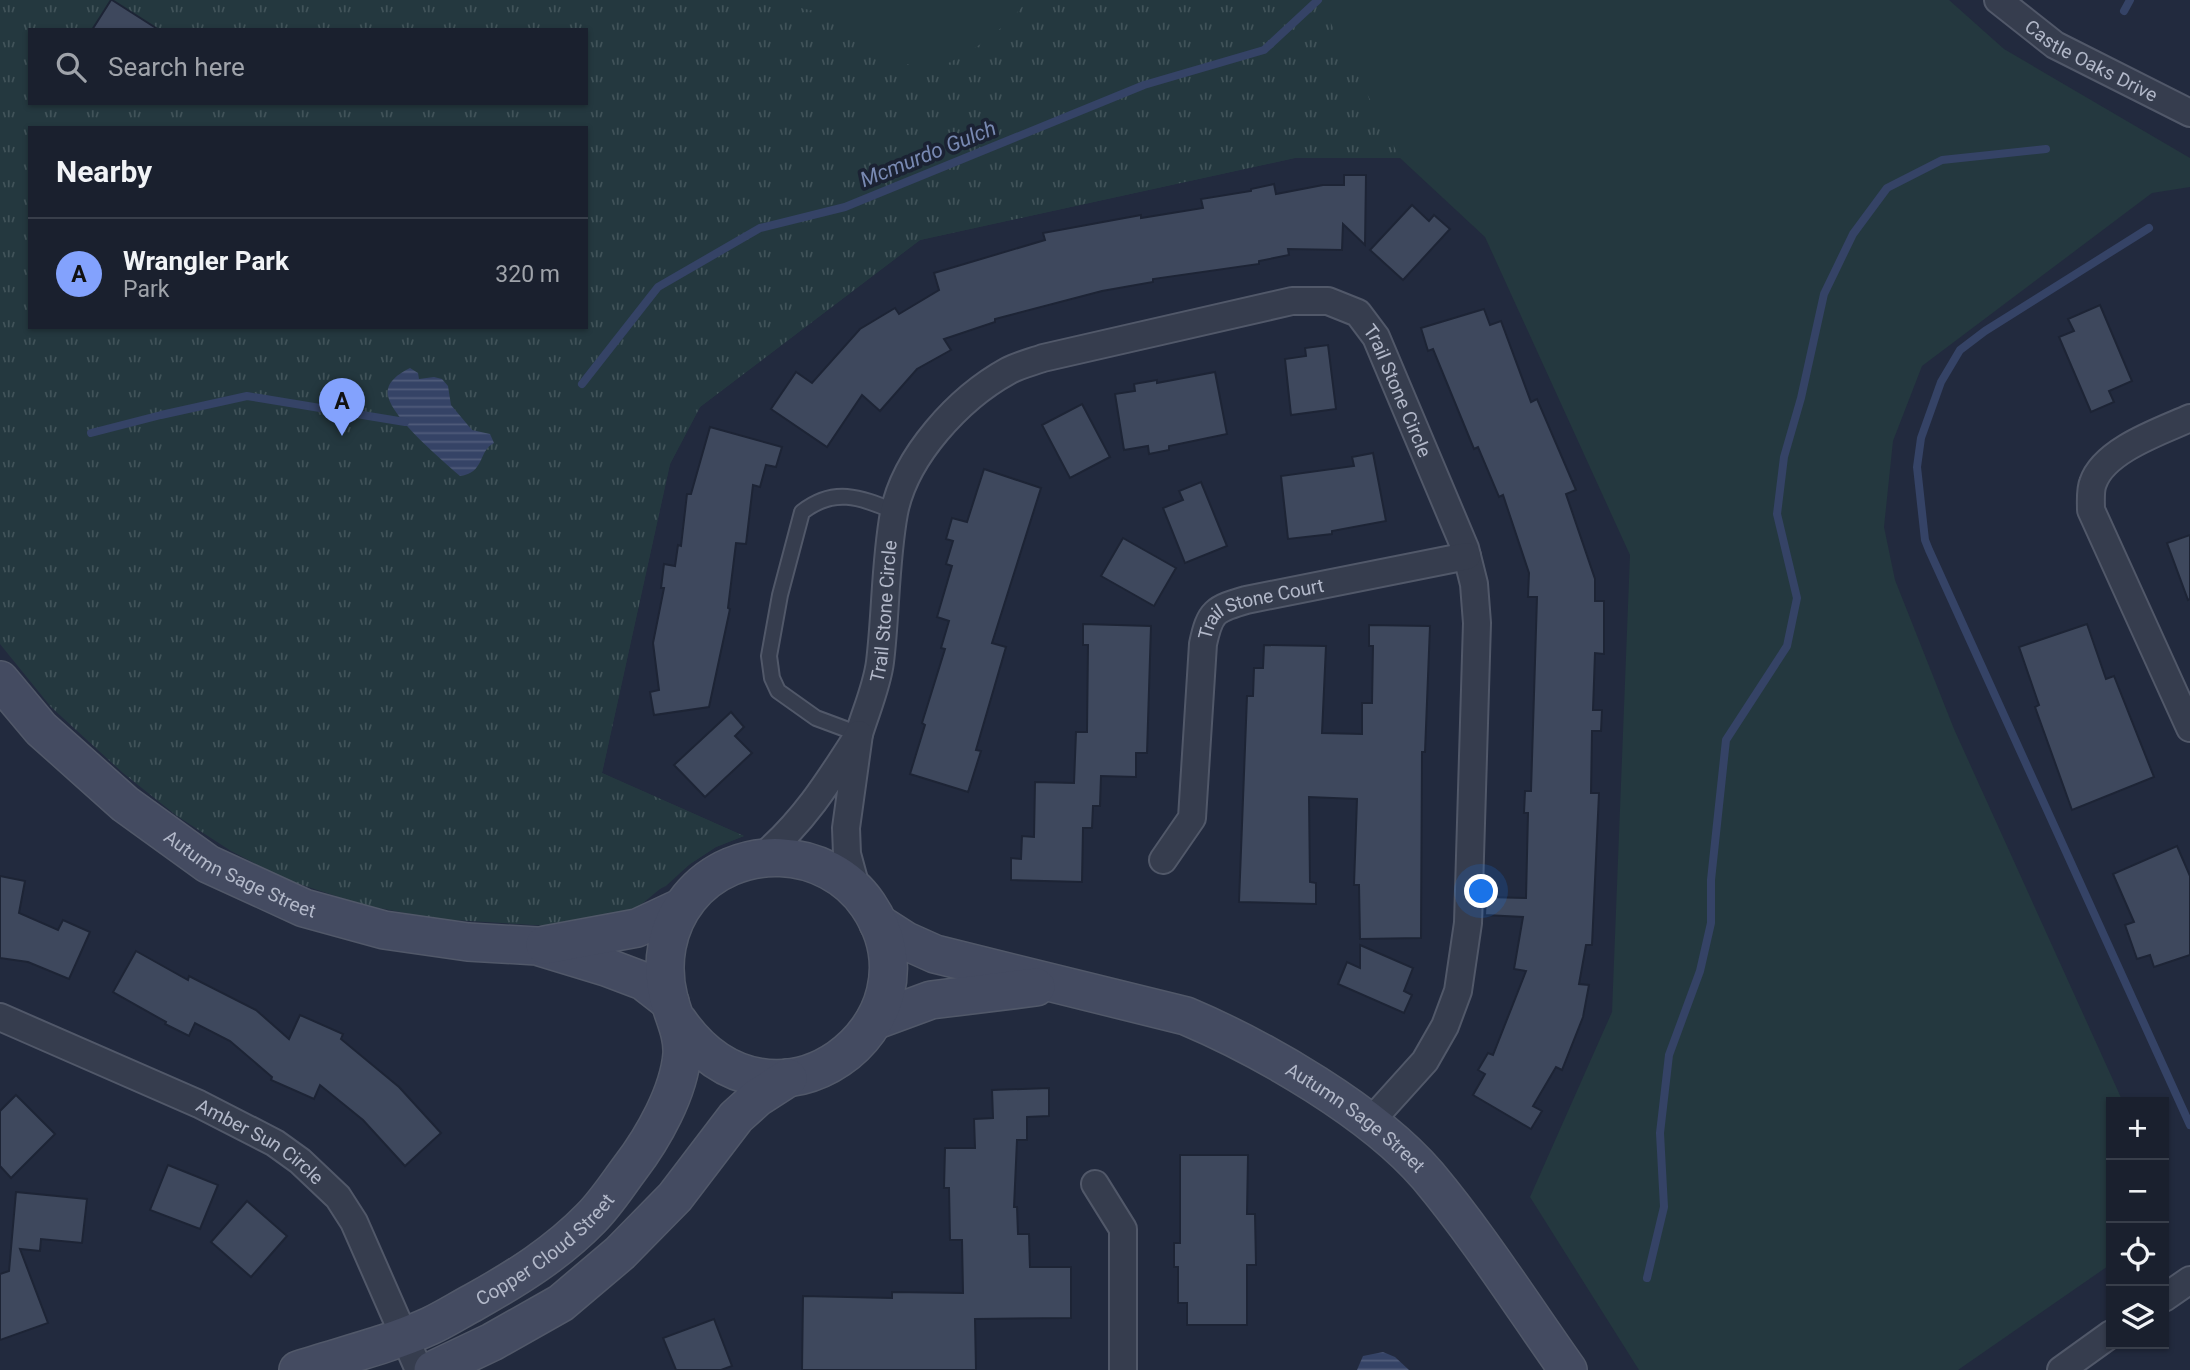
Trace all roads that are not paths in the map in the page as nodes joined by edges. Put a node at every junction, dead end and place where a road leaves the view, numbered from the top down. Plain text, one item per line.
1 (1998, 0) edge
2 (2190, 113) edge
3 (2190, 418) edge
4 (894, 511) junction
5 (1467, 556) junction
6 (0, 680) edge
7 (2190, 728) edge
8 (859, 734) junction
9 (762, 857) junction
10 (1163, 860) dead end
11 (857, 891) junction
12 (682, 907) junction
13 (878, 923) junction
14 (537, 946) junction
15 (1056, 985) junction
16 (674, 1012) junction
17 (0, 1017) edge
18 (874, 1021) junction
19 (788, 1078) junction
20 (1370, 1122) junction
21 (1094, 1184) dead end
22 (2190, 1280) edge
23 (2169, 1295) edge
24 (405, 1335) junction
25 (2106, 1338) edge
26 (298, 1370) edge
27 (419, 1370) edge
28 (433, 1370) edge
29 (1123, 1370) edge
30 (1567, 1370) edge
31 (2060, 1370) edge

1 - 2 street, Castle Oaks Drive
3 - 7 street
4 - 5 street, Trail Stone Circle
4 - 8 street, Trail Stone Circle
4 - 8 lane
5 - 10 street, Trail Stone Court
5 - 20 street, Trail Stone Circle
6 - 14 street, Autumn Sage Street
8 - 9 street, Trail Stone Circle
8 - 11 street, Trail Stone Circle
9 - 11 street
9 - 12 street
11 - 13 street
12 - 14 street, Autumn Sage Street
12 - 16 street
13 - 15 street, Autumn Sage Street
13 - 18 street
14 - 16 street, Autumn Sage Street
15 - 18 street, Autumn Sage Street
15 - 20 street, Autumn Sage Street
16 - 19 street
16 - 24 street, Copper Cloud Street
17 - 24 street, Amber Sun Circle
18 - 19 street
19 - 28 street
20 - 30 street, Autumn Sage Street
21 - 29 street
22 - 23 street
24 - 26 street, Copper Cloud Street
24 - 27 street, Amber Sun Circle
25 - 31 street

